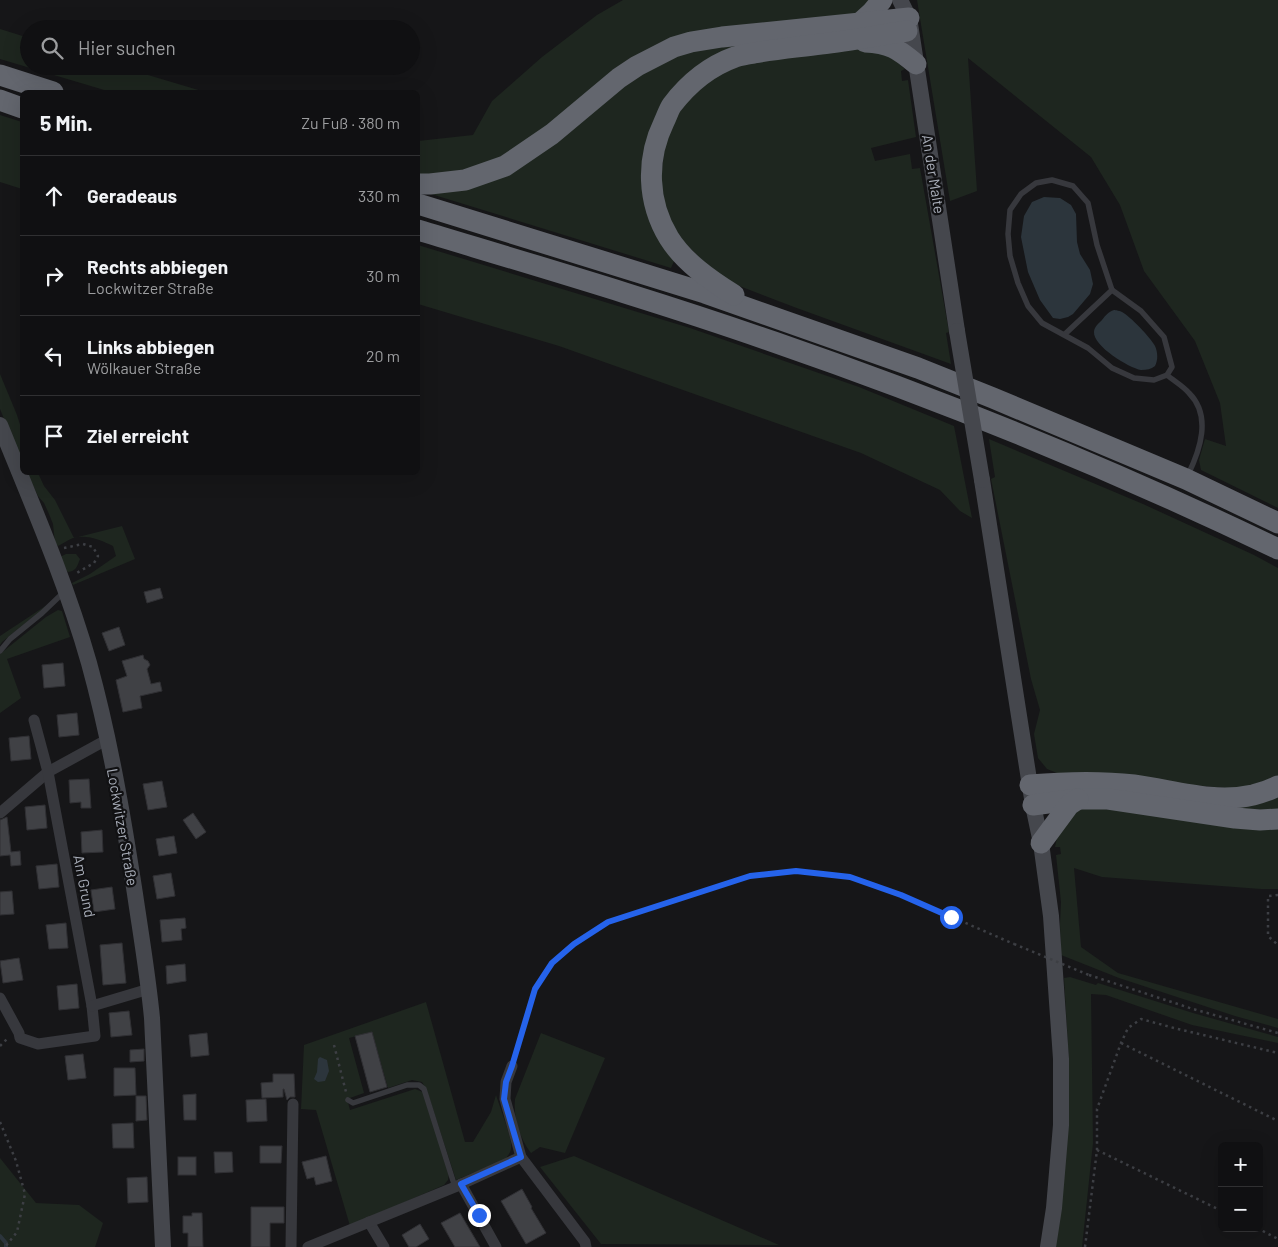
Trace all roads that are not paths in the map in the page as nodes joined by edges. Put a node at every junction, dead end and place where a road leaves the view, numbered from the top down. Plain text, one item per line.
1 (882, 0) edge
2 (908, 12) edge
3 (861, 22) junction
4 (848, 41) junction
5 (916, 64) junction
6 (0, 75) edge
7 (47, 90) edge
8 (0, 100) edge
9 (20, 107) edge
10 (420, 184) edge
11 (420, 205) edge
12 (420, 231) edge
13 (1112, 290) junction
14 (764, 314) junction
15 (1065, 334) junction
16 (1167, 375) junction
17 (0, 425) edge
18 (20, 474) edge
19 (20, 475) edge
20 (1186, 479) junction
21 (1278, 523) edge
22 (1274, 549) edge
23 (64, 586) junction
24 (0, 651) edge
25 (34, 720) dead end
26 (108, 740) junction
27 (48, 772) junction
28 (1278, 786) edge
29 (1032, 795) junction
30 (1078, 800) junction
31 (0, 813) edge
32 (1278, 819) edge
33 (1041, 843) junction
34 (149, 989) junction
35 (0, 998) edge
36 (92, 1006) junction
37 (512, 1066) road end
38 (348, 1100) road end
39 (293, 1104) dead end
40 (521, 1157) junction
41 (458, 1185) junction
42 (369, 1222) junction
43 (163, 1247) edge
44 (291, 1247) edge
45 (308, 1247) edge
46 (384, 1247) edge
47 (496, 1247) edge
48 (586, 1247) edge
49 (1048, 1247) edge

1 - 3 highway
2 - 3 highway
2 - 4 highway
2 - 5 main road, An der Malte
3 - 10 highway
4 - 5 highway
4 - 14 highway
5 - 29 main road, An der Malte, bridge
6 - 7 highway
8 - 9 highway
11 - 14 highway
12 - 22 highway
13 - 15 lane
13 - 15 lane
13 - 16 lane
14 - 20 highway
15 - 16 lane
16 - 20 lane
17 - 18 main road, Lockwitzer Straße
19 - 23 main road, Lockwitzer Straße
20 - 21 highway
23 - 24 lane
23 - 26 main road, Lockwitzer Straße
25 - 27 street, Am Grund
26 - 27 street
26 - 34 main road, Lockwitzer Straße
27 - 31 street
27 - 36 street, Am Grund
28 - 29 highway
29 - 30 highway
29 - 33 main road, An der Malte
30 - 32 highway
30 - 33 highway
33 - 49 main road, An der Malte
34 - 36 street
34 - 43 main road, Lockwitzer Straße
35 - 36 street, Am Grund
37 - 40 street
38 - 41 lane
39 - 44 street
40 - 41 street
40 - 48 street
41 - 42 street
41 - 47 street
42 - 45 street
42 - 46 street

